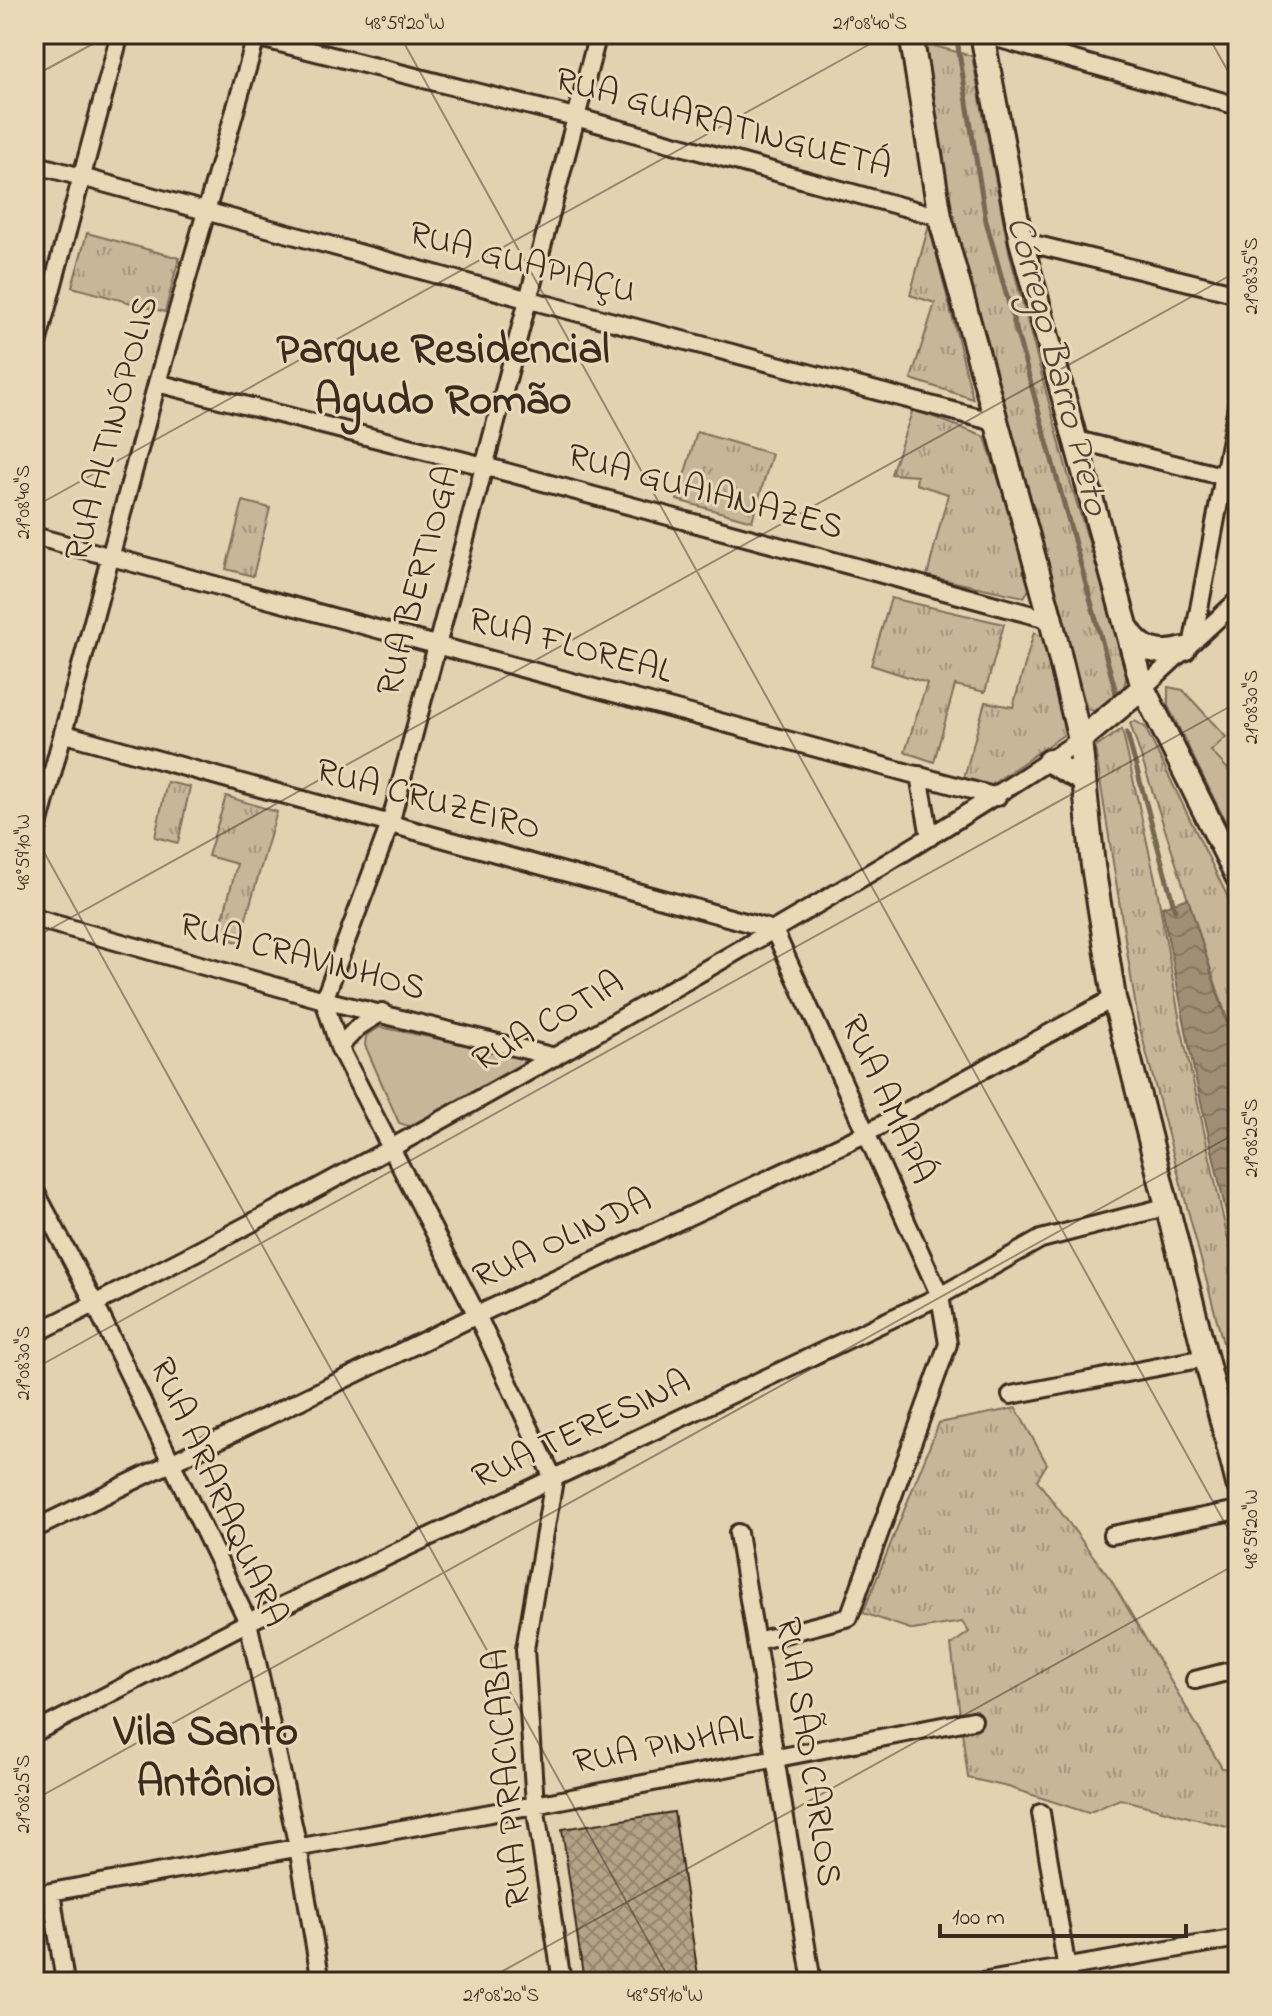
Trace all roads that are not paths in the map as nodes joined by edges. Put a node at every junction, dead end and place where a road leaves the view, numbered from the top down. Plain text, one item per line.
1 (120, 34) edge
2 (598, 34) edge
3 (911, 34) edge
4 (982, 34) edge
5 (256, 36) edge
6 (1238, 106) edge
7 (575, 117) junction
8 (34, 164) edge
9 (81, 177) junction
10 (207, 211) junction
11 (940, 217) junction
12 (1021, 241) junction
13 (1238, 294) edge
14 (526, 299) junction
15 (34, 355) edge
16 (157, 383) junction
17 (1238, 401) edge
18 (995, 422) junction
19 (1073, 439) junction
20 (484, 466) junction
21 (1230, 478) edge
22 (34, 536) edge
23 (111, 556) junction
24 (1238, 600) edge
25 (1051, 620) junction
26 (1127, 628) junction
27 (435, 643) junction
28 (1188, 645) junction
29 (1143, 688) junction
30 (65, 734) junction
31 (1080, 740) junction
32 (1049, 761) junction
33 (919, 775) junction
34 (1084, 781) junction
35 (997, 797) junction
36 (390, 824) junction
37 (930, 837) junction
38 (34, 841) edge
39 (1238, 878) edge
40 (34, 918) edge
41 (774, 930) junction
42 (1114, 998) junction
43 (324, 1000) junction
44 (382, 1012) junction
45 (339, 1047) junction
46 (555, 1057) junction
47 (865, 1134) junction
48 (391, 1151) junction
49 (34, 1189) edge
50 (1165, 1207) junction
51 (940, 1296) junction
52 (95, 1304) junction
53 (477, 1315) junction
54 (34, 1334) edge
55 (1205, 1358) junction
56 (1011, 1395) dead end
57 (171, 1462) junction
58 (554, 1480) junction
59 (1238, 1484) edge
60 (1238, 1510) edge
61 (34, 1529) edge
62 (738, 1533) dead end
63 (1112, 1535) dead end
64 (248, 1622) junction
65 (757, 1641) junction
66 (1238, 1669) edge
67 (1195, 1680) dead end
68 (973, 1720) dead end
69 (34, 1733) edge
70 (776, 1756) junction
71 (535, 1805) junction
72 (1041, 1813) dead end
73 (298, 1847) junction
74 (51, 1892) junction
75 (34, 1895) edge
76 (1238, 1938) edge
77 (1067, 1975) edge
78 (65, 1982) edge
79 (321, 1982) edge
80 (562, 1982) edge
81 (812, 1982) edge
82 (982, 1982) edge

1 - 9 street
2 - 7 street, RUA BERTIOGA
3 - 11 main road
4 - 6 street
4 - 12 main road
5 - 7 street, RUA GUARATINGUETÁ
5 - 10 street, RUA ALTINÓPOLIS
7 - 11 street, RUA GUARATINGUETÁ
7 - 14 street, RUA BERTIOGA
8 - 9 street, RUA GUAPIAÇU
9 - 10 street, RUA GUAPIAÇU
9 - 15 street
10 - 14 street, RUA GUAPIAÇU
10 - 16 street, RUA ALTINÓPOLIS
11 - 18 main road
12 - 13 street
12 - 19 main road
14 - 18 street, RUA GUAPIAÇU
14 - 20 street, RUA BERTIOGA
16 - 20 street, RUA GUAIANAZES
16 - 23 street, RUA ALTINÓPOLIS
17 - 21 street
18 - 25 main road
19 - 21 street
19 - 26 main road
20 - 25 street, RUA GUAIANAZES
20 - 27 street, RUA BERTIOGA
21 - 28 street
22 - 23 street, RUA FLOREAL
23 - 27 street, RUA FLOREAL
23 - 30 street, RUA ALTINÓPOLIS
24 - 28 street
25 - 31 main road
26 - 28 main road
26 - 29 main road
27 - 33 street, RUA FLOREAL
27 - 36 street, RUA BERTIOGA
28 - 29 street
29 - 31 main road
29 - 39 main road
30 - 36 street, RUA CRUZEIRO
30 - 38 street, RUA ALTINÓPOLIS
31 - 32 street, RUA COTIA
31 - 34 main road
32 - 34 main road
32 - 35 street, RUA COTIA
33 - 35 street, RUA FLOREAL
33 - 37 street
34 - 42 main road
35 - 37 street, RUA COTIA
36 - 41 street, RUA CRUZEIRO
36 - 43 street, RUA BERTIOGA
37 - 41 street, RUA COTIA
40 - 43 street, RUA CRAVINHOS
41 - 46 street, RUA COTIA
41 - 47 street, RUA AMAPÁ
42 - 47 street, RUA OLINDA
42 - 50 main road
43 - 44 street, RUA CRAVINHOS
43 - 45 street
44 - 45 street
44 - 46 street, RUA CRAVINHOS
45 - 48 street
46 - 48 street, RUA COTIA
47 - 51 street, RUA AMAPÁ
47 - 53 street, RUA OLINDA
48 - 52 street, RUA COTIA
48 - 53 street
49 - 52 street, RUA ARARAQUARA
50 - 51 street, RUA TERESINA
50 - 55 main road
51 - 58 street, RUA TERESINA
51 - 65 street, RUA AMAPÁ
52 - 54 street, RUA COTIA
52 - 57 street, RUA ARARAQUARA
53 - 57 street, RUA OLINDA
53 - 58 street
55 - 56 street
55 - 59 main road
57 - 61 street, RUA OLINDA
57 - 64 street, RUA ARARAQUARA
58 - 64 street, RUA TERESINA
58 - 71 street, RUA PIRACICABA
60 - 63 street
62 - 65 street, RUA SÃO CARLOS
64 - 69 street, RUA TERESINA
64 - 73 street, RUA ARARAQUARA
65 - 70 street, RUA SÃO CARLOS
66 - 67 street
68 - 70 street, RUA PINHAL
70 - 71 street, RUA PINHAL
70 - 81 street, RUA SÃO CARLOS
71 - 73 street, RUA PINHAL
71 - 80 street, RUA PIRACICABA
72 - 77 street
73 - 74 street, RUA PINHAL
73 - 79 street, RUA ARARAQUARA
74 - 75 street, RUA PINHAL
74 - 78 street
76 - 77 street
77 - 82 street

